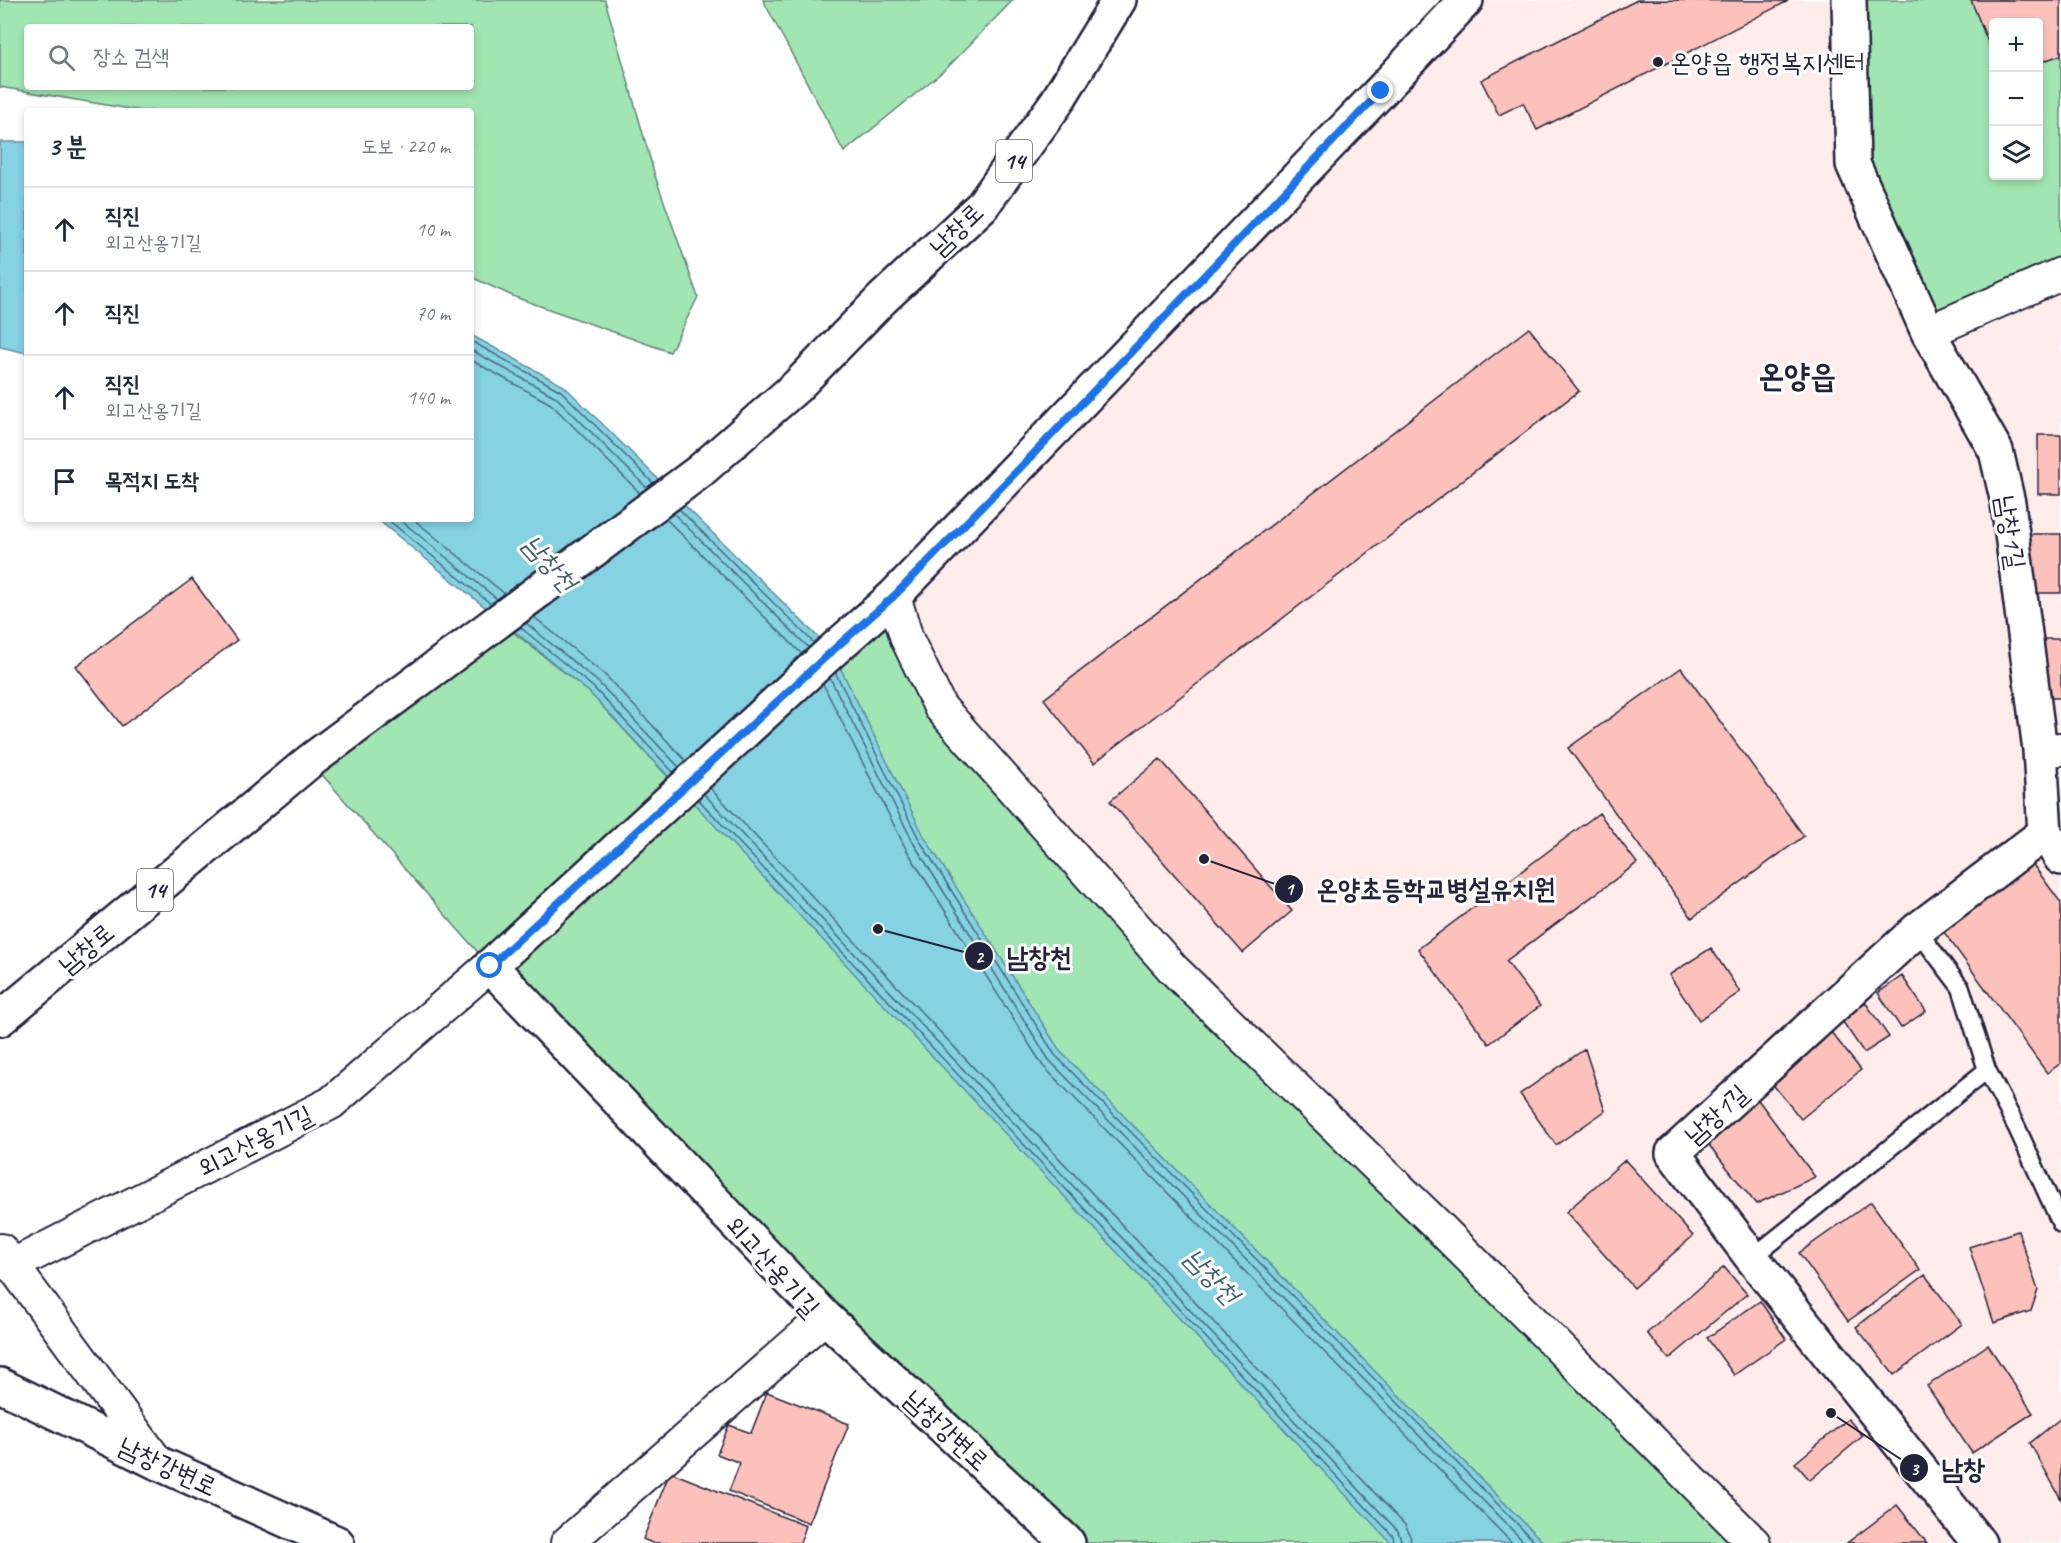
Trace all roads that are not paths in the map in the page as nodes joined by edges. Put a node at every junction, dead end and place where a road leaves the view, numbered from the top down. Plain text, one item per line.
1 (1119, 0) edge
2 (1466, 0) edge
3 (1849, 0) edge
4 (2061, 274) edge
5 (1928, 332) junction
6 (894, 596) junction
7 (2050, 749) edge
8 (2053, 845) edge
9 (1917, 930) junction
10 (490, 966) junction
11 (4, 1008) edge
12 (1987, 1070) junction
13 (2061, 1224) edge
14 (6, 1258) edge
15 (1752, 1258) junction
16 (825, 1317) junction
17 (0, 1385) edge
18 (158, 1463) junction
19 (337, 1543) edge
20 (567, 1543) edge
21 (1068, 1543) edge
22 (1754, 1543) edge
23 (1979, 1543) edge

1 - 11 street, 남창로 / 14
2 - 6 street
3 - 5 street, 남창1길
4 - 5 street
5 - 7 street, 남창1길
6 - 10 street, 외고산옹기길
6 - 22 street
7 - 8 street, 남창1길
8 - 9 street, 남창1길
9 - 12 lane
9 - 15 street, 남창1길
10 - 14 street, 외고산옹기길
10 - 16 street, 외고산옹기길
12 - 13 lane
12 - 15 lane
14 - 18 street
15 - 23 street, 남창1길
16 - 20 street, 외고산옹기길
16 - 21 street, 남창강변로
17 - 18 street, 남창강변로
18 - 19 street, 남창강변로

